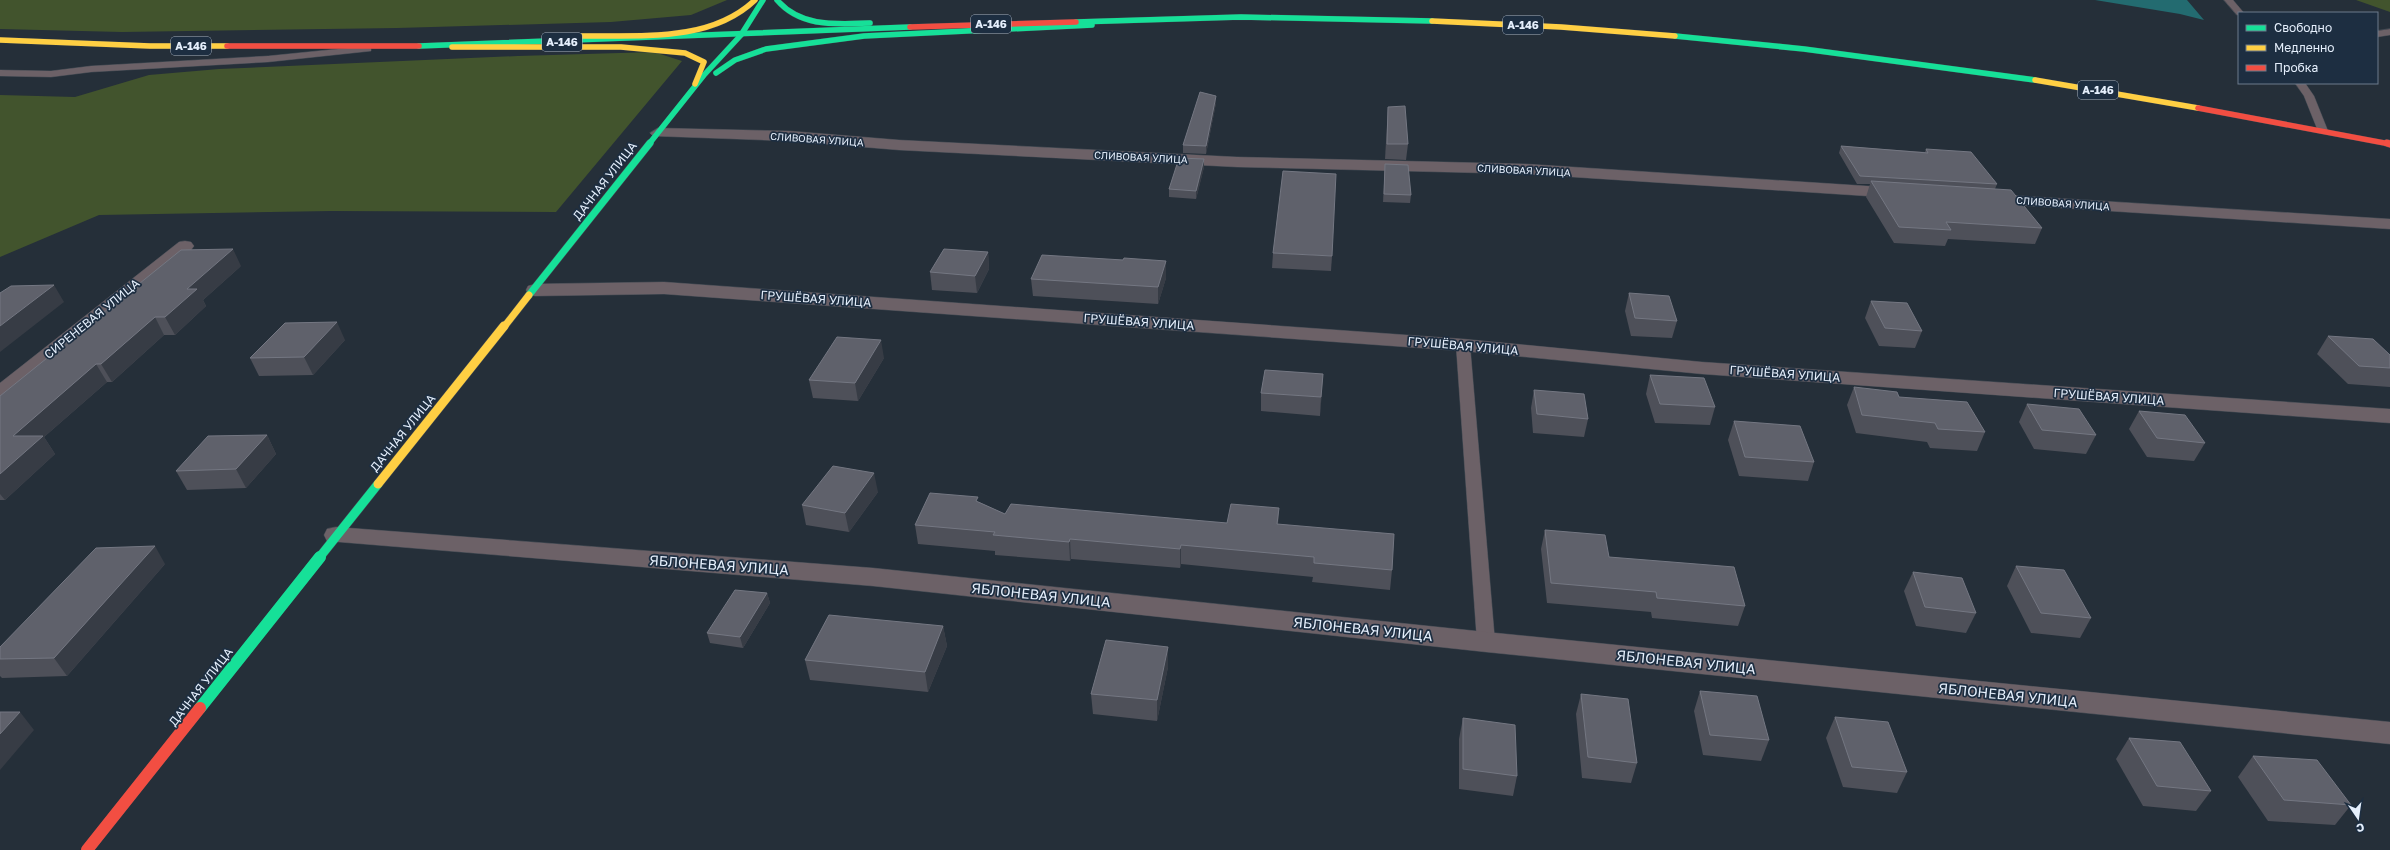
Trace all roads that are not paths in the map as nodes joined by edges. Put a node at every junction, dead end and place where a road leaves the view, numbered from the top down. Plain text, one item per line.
1 (755, 0) edge
2 (763, 0) edge
3 (777, 0) edge
4 (2228, 0) edge
5 (2239, 12) edge
6 (1241, 18) junction
7 (2390, 32) edge
8 (2378, 34) edge
9 (741, 35) junction
10 (0, 40) edge
11 (382, 47) junction
12 (0, 73) edge
13 (2301, 84) edge
14 (692, 90) junction
15 (2323, 131) junction
16 (658, 133) junction
17 (2390, 144) edge
18 (1914, 194) edge
19 (1978, 198) edge
20 (2390, 224) edge
21 (185, 246) dead end
22 (535, 290) junction
23 (1463, 345) junction
24 (0, 393) edge
25 (2390, 416) edge
26 (336, 535) junction
27 (1486, 642) junction
28 (2390, 733) edge
29 (87, 850) edge

1 - 11 main road
2 - 9 main road, ДАЧНАЯ УЛИЦА
3 - 6 main road
4 - 5 lane
6 - 9 main road, А-146
6 - 14 main road
6 - 15 main road, А-146
7 - 8 lane
9 - 11 main road, А-146
9 - 14 main road, ДАЧНАЯ УЛИЦА
10 - 11 main road, А-146
11 - 12 lane
11 - 14 main road
13 - 15 lane
14 - 16 main road, ДАЧНАЯ УЛИЦА
15 - 17 main road, А-146
16 - 18 street, СЛИВОВАЯ УЛИЦА
16 - 22 main road, ДАЧНАЯ УЛИЦА
19 - 20 street, СЛИВОВАЯ УЛИЦА
21 - 24 street, СИРЕНЕВАЯ УЛИЦА
22 - 23 street, ГРУШЁВАЯ УЛИЦА
22 - 26 main road, ДАЧНАЯ УЛИЦА
23 - 25 street, ГРУШЁВАЯ УЛИЦА
23 - 27 lane
26 - 27 street, ЯБЛОНЕВАЯ УЛИЦА
26 - 29 main road, ДАЧНАЯ УЛИЦА
27 - 28 street, ЯБЛОНЕВАЯ УЛИЦА

